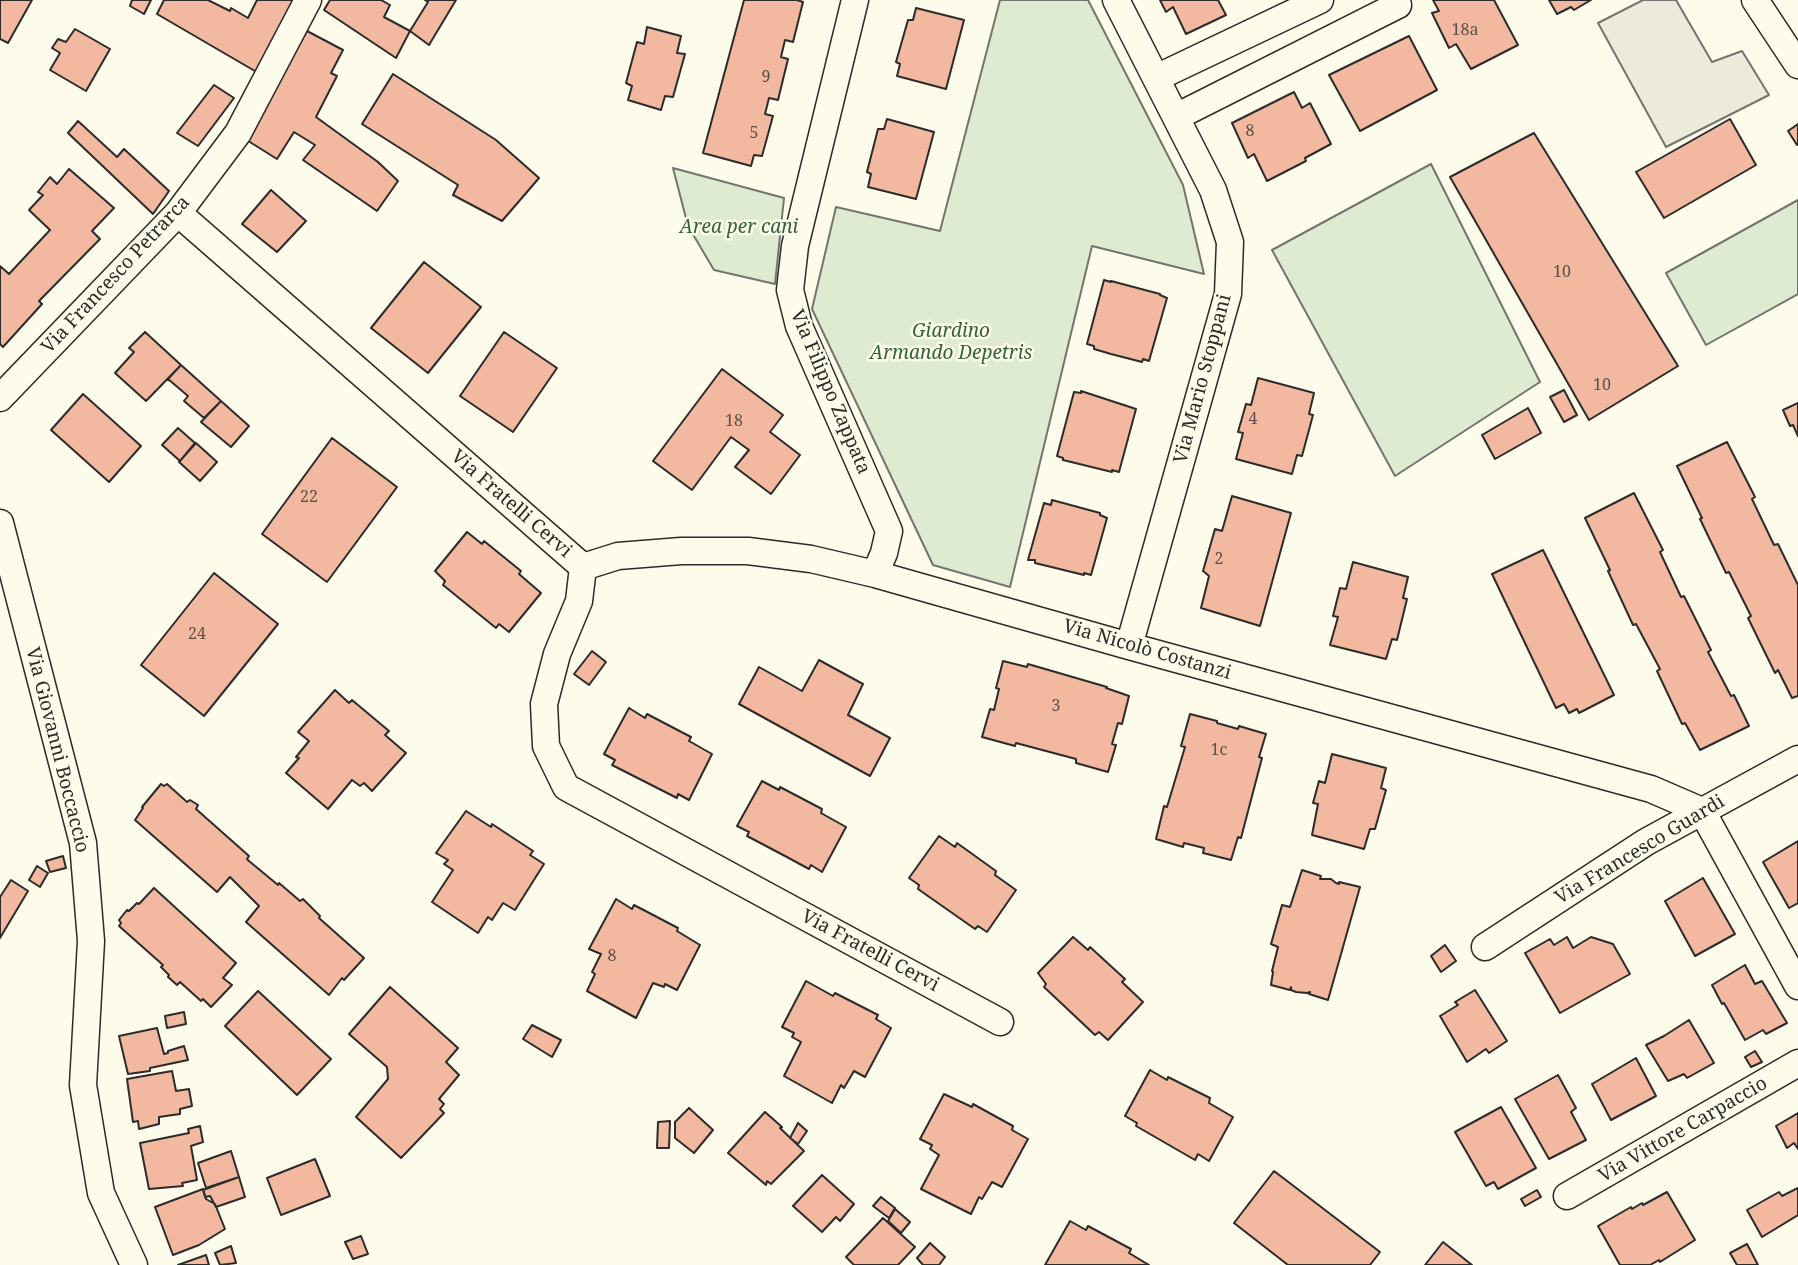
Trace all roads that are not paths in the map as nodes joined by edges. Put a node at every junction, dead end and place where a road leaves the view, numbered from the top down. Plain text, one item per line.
1 (308, 0) edge
2 (855, 0) edge
3 (1116, 0) edge
4 (1321, 0) edge
5 (1396, 0) edge
6 (1755, 0) edge
7 (1798, 65) edge
8 (1156, 78) junction
9 (1176, 117) junction
10 (178, 213) junction
11 (0, 398) edge
12 (0, 523) edge
13 (583, 567) junction
14 (875, 574) junction
15 (1129, 646) junction
16 (1798, 759) edge
17 (1702, 811) junction
18 (1485, 947) dead end
19 (1798, 986) edge
20 (1000, 1022) dead end
21 (1798, 1063) edge
22 (1567, 1196) dead end
23 (134, 1265) edge

1 - 10 street, Via Francesco Petrarca
2 - 14 street, Via Filippo Zappata
3 - 8 street, Via Mario Stoppani
4 - 8 street
5 - 9 street
6 - 7 street
8 - 9 street, Via Mario Stoppani
9 - 15 street, Via Mario Stoppani
10 - 11 street, Via Francesco Petrarca
10 - 13 street, Via Fratelli Cervi
12 - 23 street, Via Giovanni Boccaccio
13 - 14 street, Via Nicolò Costanzi
13 - 20 street, Via Fratelli Cervi
14 - 15 street, Via Nicolò Costanzi
15 - 17 street, Via Nicolò Costanzi
16 - 17 street, Via Francesco Guardi
17 - 18 street, Via Francesco Guardi
17 - 19 street
21 - 22 street, Via Vittore Carpaccio

